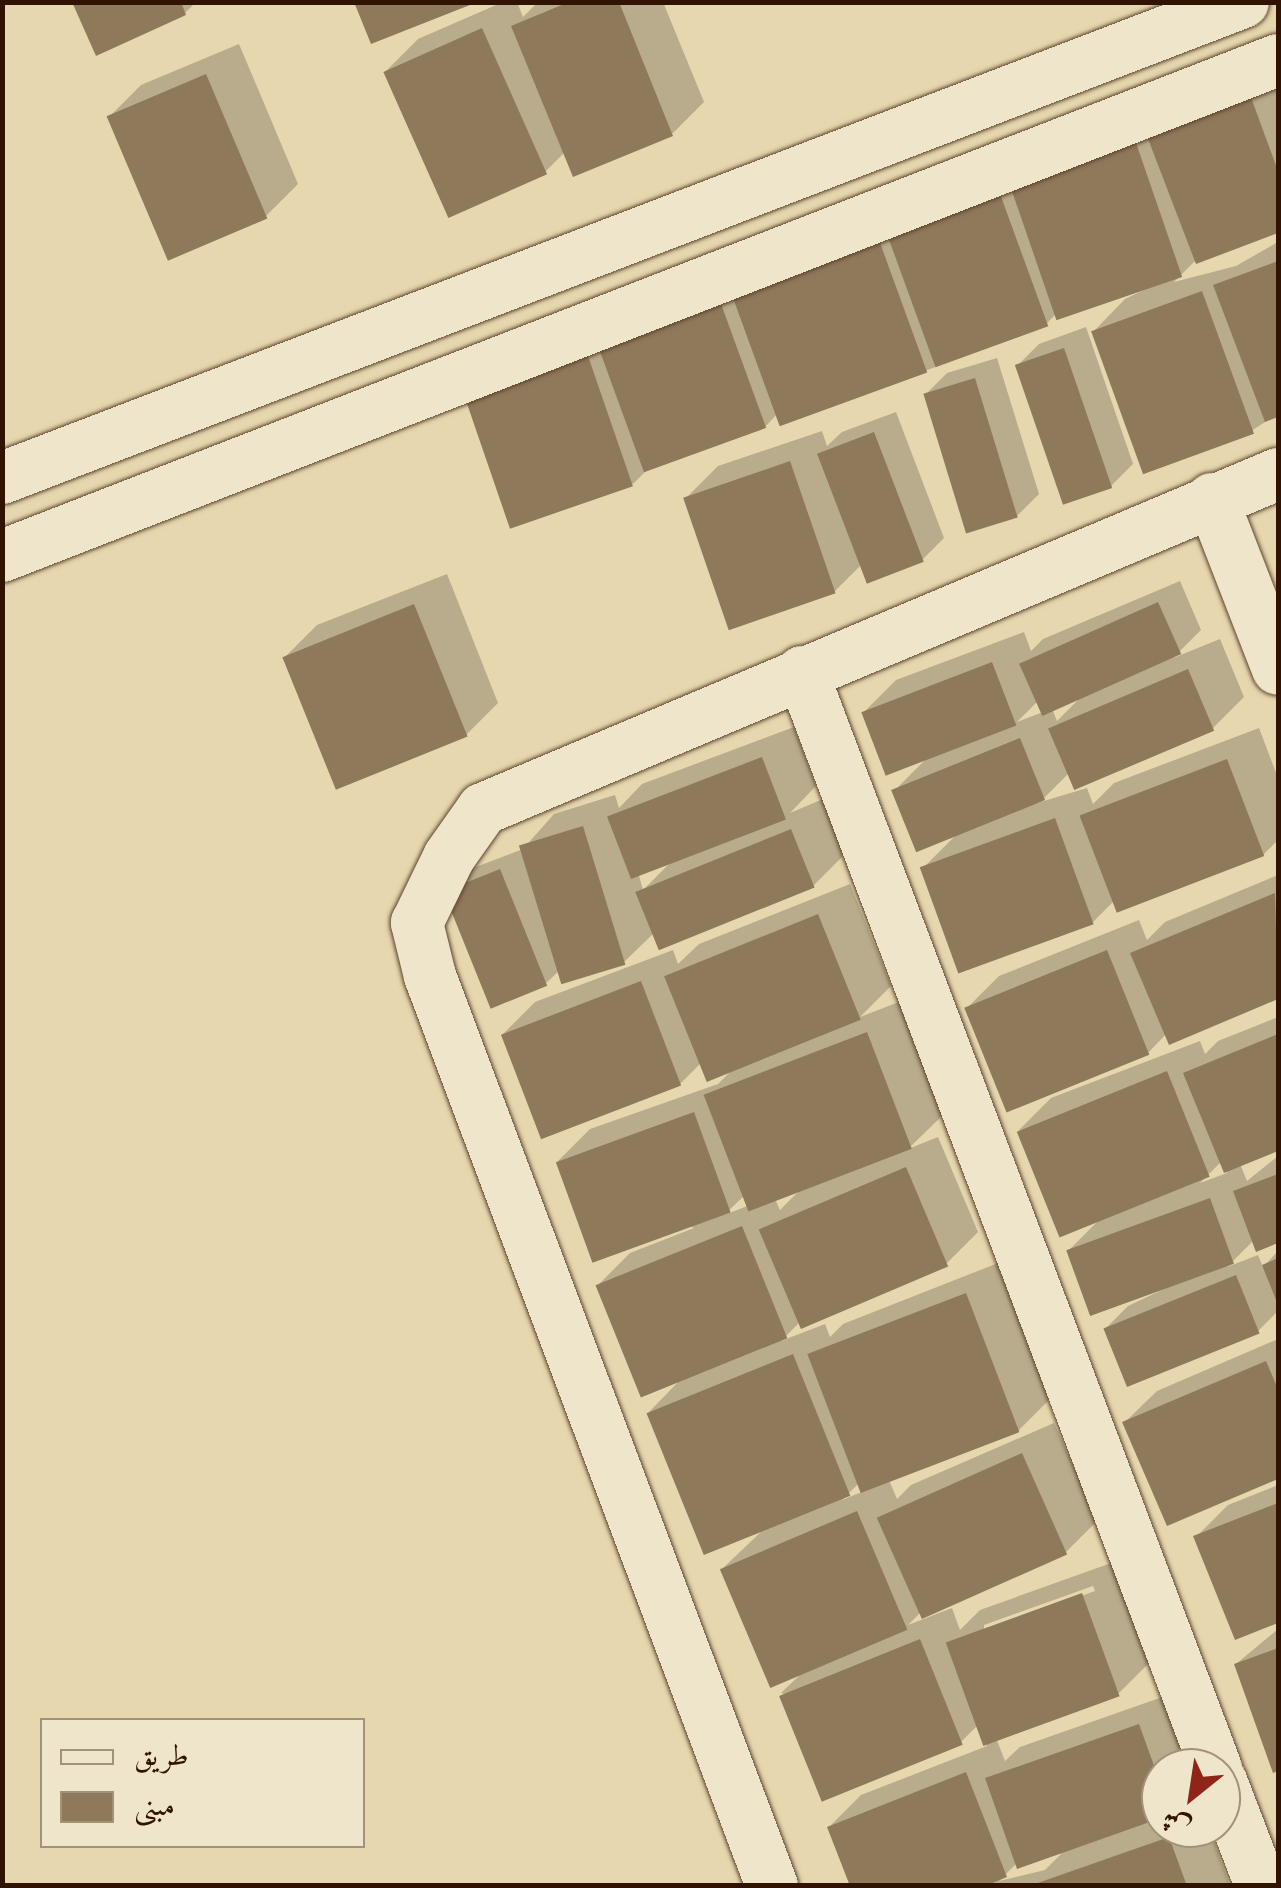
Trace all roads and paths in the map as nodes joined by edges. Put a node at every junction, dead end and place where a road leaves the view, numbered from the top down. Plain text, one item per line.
1 (1243, 2) edge
2 (1278, 60) edge
3 (1278, 474) edge
4 (2, 478) edge
5 (1212, 499) junction
6 (2, 556) edge
7 (1278, 669) edge
8 (802, 672) junction
9 (1208, 1748) edge
10 (1241, 1834) edge
11 (772, 1886) edge
12 (1260, 1886) edge

1 - 4 street
2 - 6 street
3 - 5 street
5 - 7 street
5 - 8 street
8 - 9 street
8 - 11 street
10 - 12 street

